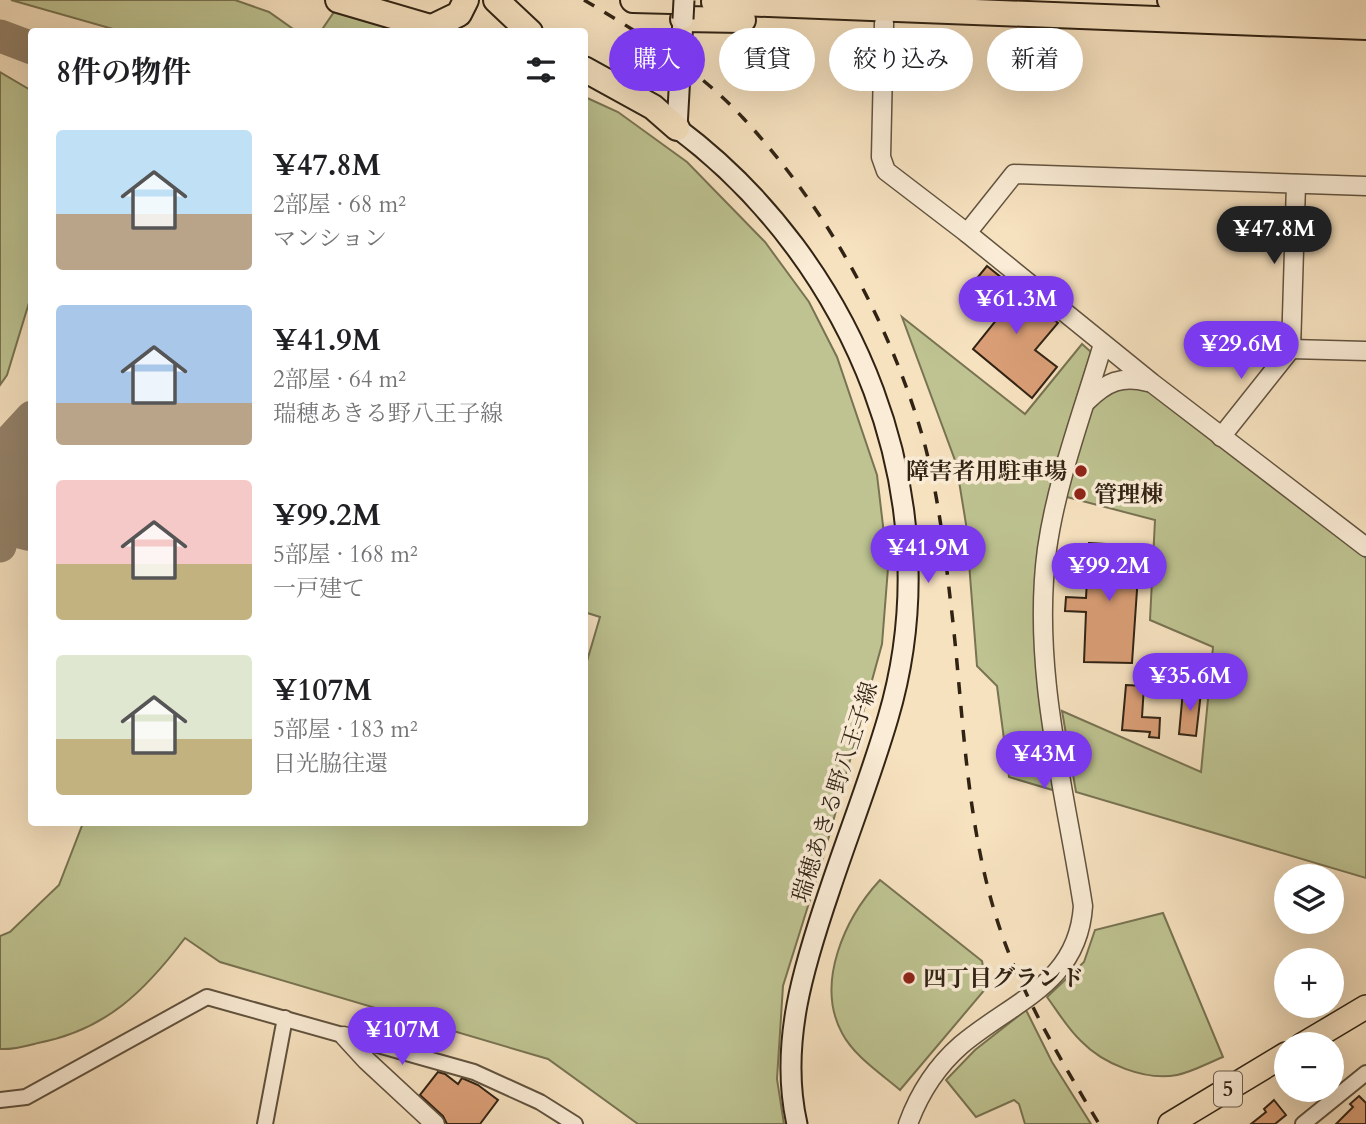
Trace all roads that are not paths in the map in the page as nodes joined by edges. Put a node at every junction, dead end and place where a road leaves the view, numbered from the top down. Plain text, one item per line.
1 (338, 0) edge
2 (466, 0) edge
3 (496, 0) edge
4 (633, 0) edge
5 (1170, 0) edge
6 (714, 2) dead end
7 (679, 7) edge
8 (1366, 8) edge
9 (884, 23) junction
10 (1296, 25) junction
11 (1366, 27) edge
12 (436, 28) edge
13 (441, 28) edge
14 (526, 28) edge
15 (588, 71) edge
16 (588, 81) edge
17 (677, 128) junction
18 (1296, 184) junction
19 (1366, 186) edge
20 (967, 233) junction
21 (1103, 344) junction
22 (1291, 349) junction
23 (1366, 351) edge
24 (1152, 383) junction
25 (1085, 403) junction
26 (1222, 437) junction
27 (1366, 547) edge
28 (1366, 1007) edge
29 (285, 1018) junction
30 (1366, 1022) edge
31 (1324, 1032) edge
32 (1344, 1035) edge
33 (344, 1036) junction
34 (1274, 1061) edge
35 (1366, 1073) edge
36 (1274, 1075) edge
37 (0, 1100) edge
38 (265, 1124) edge
39 (435, 1124) edge
40 (575, 1124) edge
41 (797, 1124) edge
42 (908, 1124) edge
43 (1170, 1124) edge
44 (1191, 1124) edge
45 (1303, 1124) edge

1 - 12 highway
2 - 13 highway
3 - 14 highway
4 - 7 highway
5 - 8 highway
6 - 10 highway
7 - 9 highway
7 - 17 main road
9 - 10 highway
9 - 20 street
10 - 11 highway
15 - 17 highway
16 - 17 highway
17 - 41 main road, 瑞穂あきる野八王子線
18 - 19 street
18 - 20 street
18 - 22 street
20 - 21 street
21 - 24 street
21 - 25 street
22 - 23 street
22 - 26 street
24 - 25 street
24 - 26 street
25 - 42 street
26 - 27 street
28 - 31 main road
29 - 33 street
29 - 37 street
29 - 38 street
30 - 32 main road
33 - 39 street
33 - 40 street
34 - 43 main road, 5
35 - 45 street
36 - 44 main road, 5

